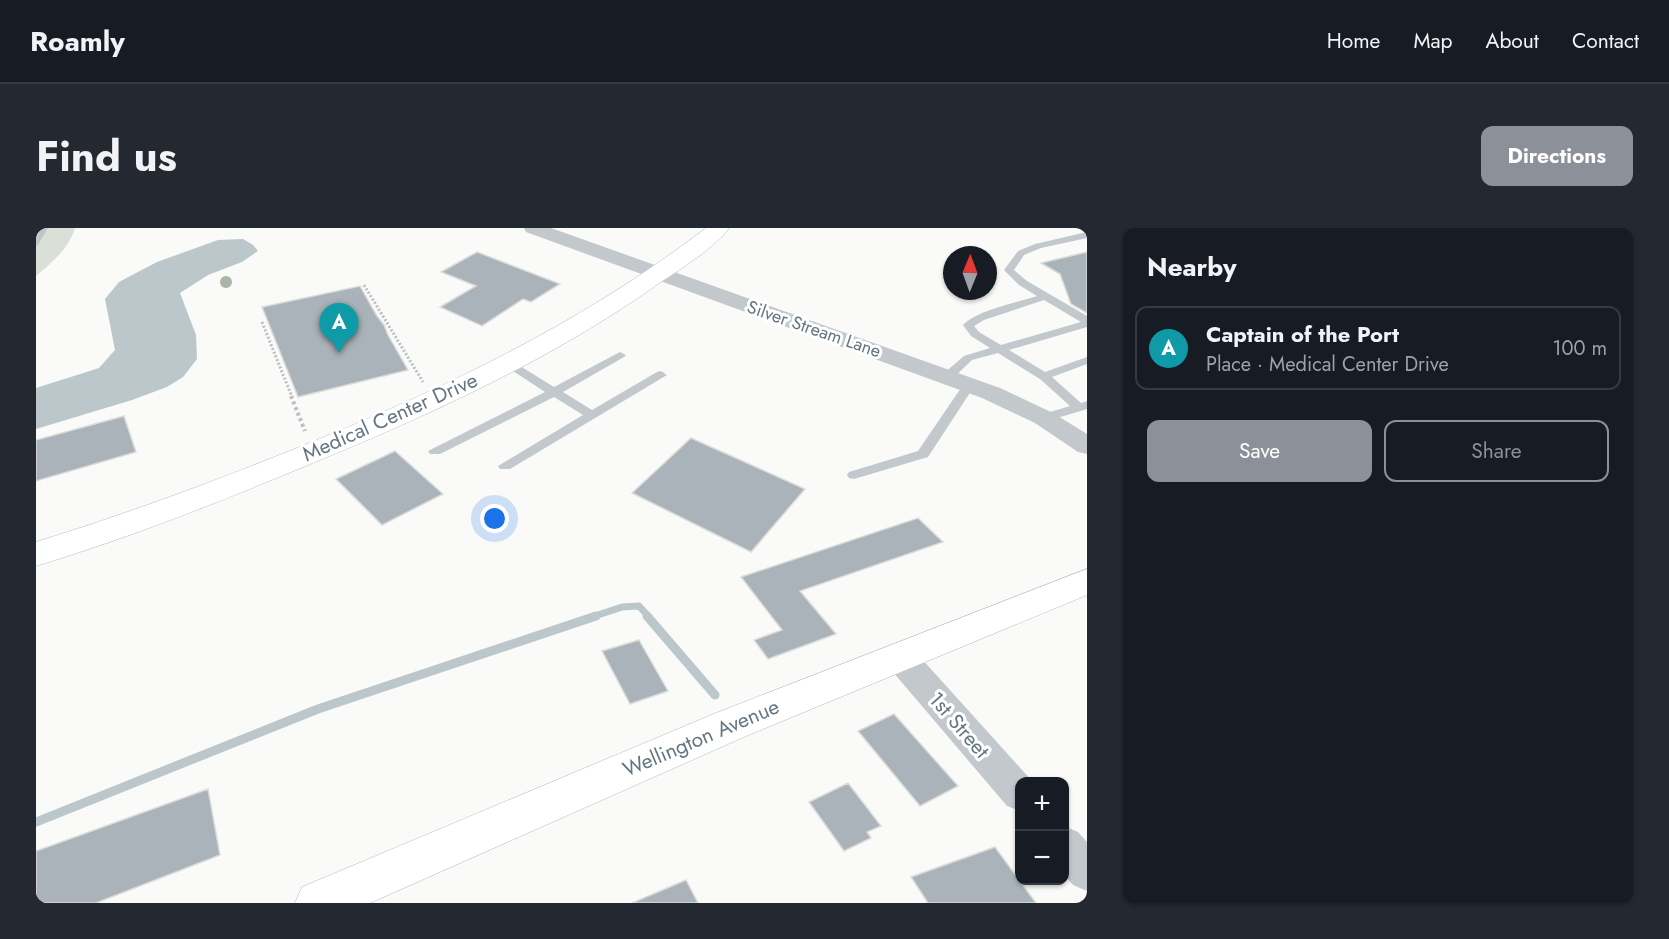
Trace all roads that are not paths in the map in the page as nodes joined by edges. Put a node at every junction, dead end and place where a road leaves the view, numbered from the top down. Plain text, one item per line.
1 (533, 228) edge
2 (719, 228) edge
3 (1087, 235) edge
4 (657, 274) junction
5 (1046, 296) junction
6 (1087, 322) edge
7 (998, 349) junction
8 (620, 355) dead end
9 (1087, 360) edge
10 (508, 363) junction
11 (661, 375) dead end
12 (1044, 376) junction
13 (947, 377) junction
14 (969, 385) junction
15 (554, 392) junction
16 (1083, 407) edge
17 (591, 415) junction
18 (1044, 418) junction
19 (1087, 446) edge
20 (435, 451) dead end
21 (505, 466) dead end
22 (854, 475) dead end
23 (36, 554) edge
24 (1087, 581) edge
25 (899, 657) junction
26 (1015, 788) edge
27 (1069, 850) edge
28 (1087, 871) edge
29 (318, 903) edge

1 - 4 street, Silver Stream Lane
2 - 4 street, Medical Center Drive
3 - 5 lane
4 - 10 street, Medical Center Drive
4 - 13 street, Silver Stream Lane
5 - 6 lane
5 - 7 lane
6 - 7 lane
7 - 12 lane
7 - 13 lane
8 - 15 lane
9 - 12 lane
10 - 15 lane
10 - 23 street, Medical Center Drive
11 - 17 lane
12 - 16 lane
13 - 14 street, Silver Stream Lane
14 - 18 street, Silver Stream Lane
14 - 22 lane
15 - 17 lane
15 - 20 lane
16 - 18 lane
17 - 21 lane
18 - 19 street, Silver Stream Lane
24 - 25 street, Wellington Avenue
25 - 26 street, 1st Street
25 - 29 street, Wellington Avenue
27 - 28 street

